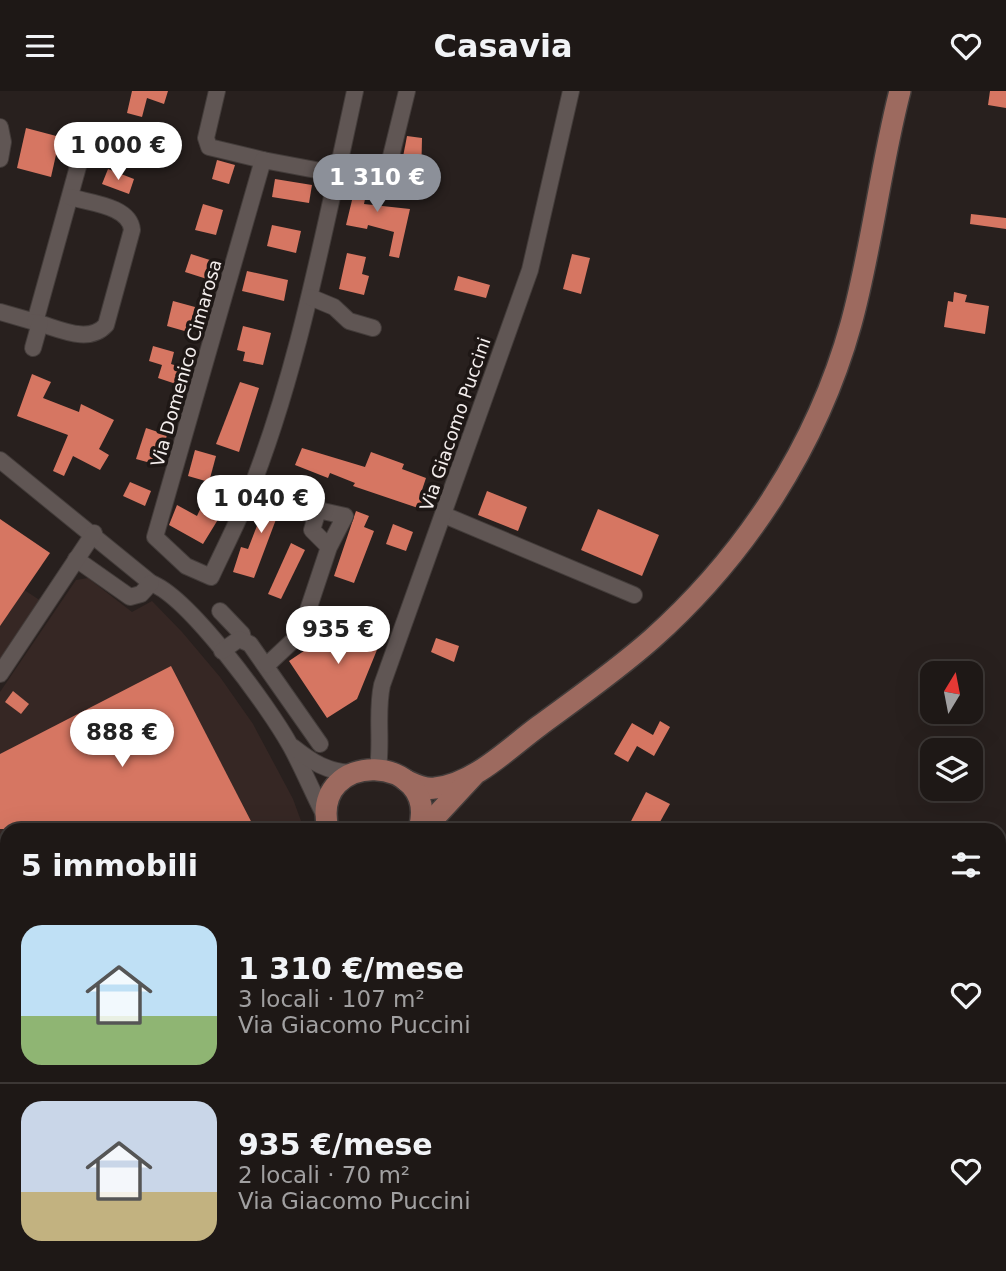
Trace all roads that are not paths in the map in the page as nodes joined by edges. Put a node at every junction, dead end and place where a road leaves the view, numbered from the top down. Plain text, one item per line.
1 (217, 91) edge
2 (355, 91) edge
3 (407, 91) edge
4 (571, 91) edge
5 (900, 91) edge
6 (0, 127) edge
7 (87, 134) dead end
8 (0, 159) edge
9 (262, 160) junction
10 (337, 174) junction
11 (383, 189) dead end
12 (70, 197) junction
13 (310, 297) junction
14 (0, 312) edge
15 (37, 323) junction
16 (373, 328) dead end
17 (33, 348) dead end
18 (0, 460) edge
19 (444, 515) junction
20 (94, 533) junction
21 (329, 547) dead end
22 (76, 559) junction
23 (186, 566) junction
24 (157, 585) junction
25 (634, 595) dead end
26 (220, 611) dead end
27 (243, 639) junction
28 (222, 651) junction
29 (267, 665) junction
30 (0, 674) edge
31 (320, 744) dead end
32 (290, 745) junction
33 (378, 768) junction
34 (478, 771) junction
35 (353, 773) junction
36 (405, 780) junction
37 (327, 823) edge
38 (327, 823) edge
39 (419, 823) edge
40 (430, 823) edge

1 - 9 street
2 - 10 street
3 - 11 street
4 - 19 street, Via Giacomo Puccini
5 - 34 main road
6 - 8 street
7 - 12 street
9 - 10 street
9 - 23 street, Via Domenico Cimarosa
10 - 13 street, Via Domenico Cimarosa
12 - 15 street
12 - 15 street
13 - 16 street
13 - 23 street, Via Domenico Cimarosa
14 - 15 street
15 - 17 street
18 - 20 street
19 - 25 street
19 - 33 street, Via Giacomo Puccini
20 - 22 street
20 - 24 street
21 - 29 street
22 - 24 street
22 - 30 street
23 - 24 street
24 - 28 street
26 - 27 street
27 - 28 street
27 - 29 street
28 - 32 street
29 - 31 street
32 - 35 street
32 - 37 street
33 - 35 main road
33 - 36 main road
34 - 36 main road
34 - 40 main road
35 - 38 main road
36 - 39 main road

